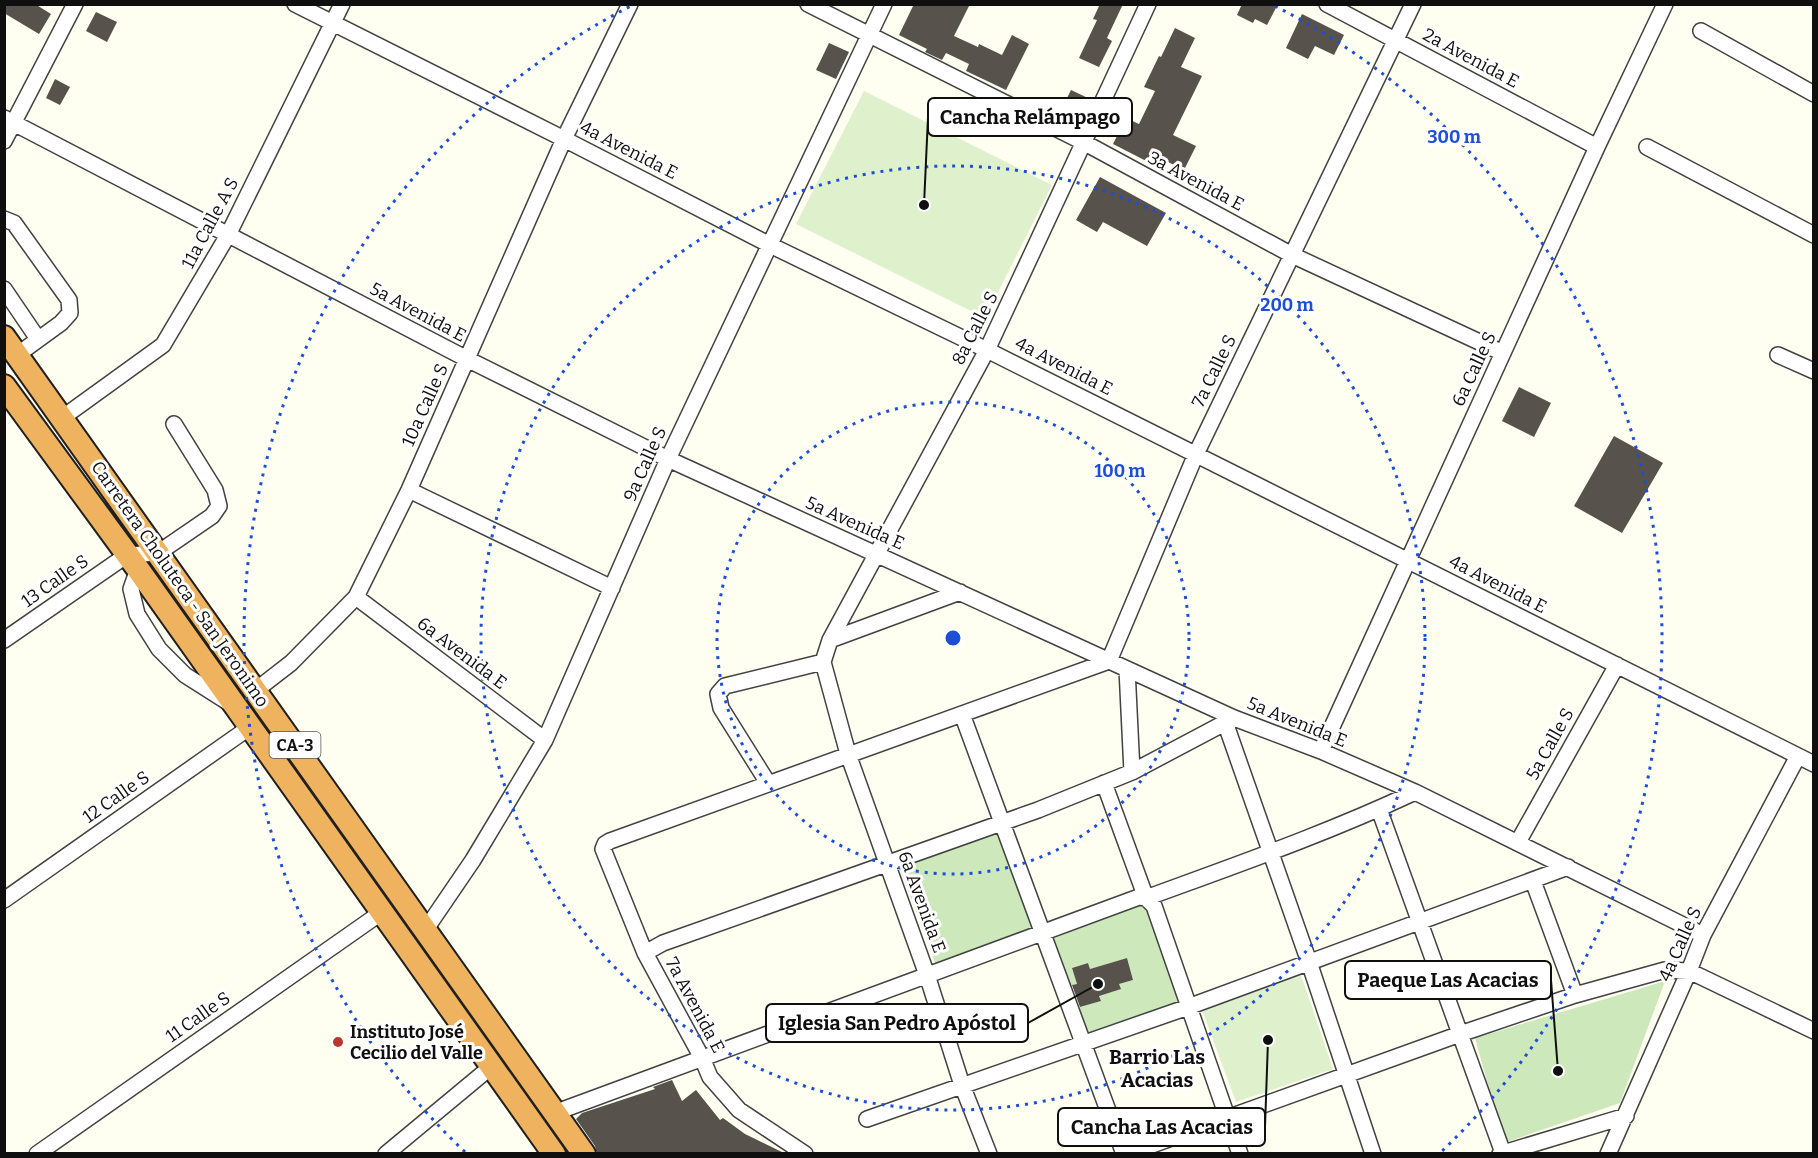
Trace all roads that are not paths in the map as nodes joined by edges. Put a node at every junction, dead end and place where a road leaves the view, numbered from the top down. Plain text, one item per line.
1 (75, 4) edge
2 (296, 4) edge
3 (342, 4) edge
4 (630, 4) edge
5 (808, 4) edge
6 (884, 4) edge
7 (1149, 4) edge
8 (1327, 4) edge
9 (1413, 4) edge
10 (1665, 4) edge
11 (333, 22) junction
12 (1701, 31) dead end
13 (869, 35) junction
14 (1395, 41) junction
15 (1814, 94) edge
16 (9, 120) edge
17 (564, 139) junction
18 (4, 141) edge
19 (1085, 143) junction
20 (1597, 147) junction
21 (1647, 147) dead end
22 (4, 219) edge
23 (228, 235) junction
24 (1814, 235) edge
25 (770, 245) junction
26 (1292, 255) junction
27 (4, 289) edge
28 (38, 339) junction
29 (11, 346) edge
30 (987, 350) junction
31 (1503, 354) junction
32 (1778, 355) dead end
33 (467, 360) junction
34 (1814, 371) edge
35 (4, 386) edge
36 (62, 418) junction
37 (174, 424) dead end
38 (1196, 454) junction
39 (668, 459) junction
40 (409, 489) junction
41 (876, 553) junction
42 (158, 554) junction
43 (1408, 561) junction
44 (132, 562) junction
45 (612, 588) junction
46 (960, 592) junction
47 (356, 597) junction
48 (4, 640) edge
49 (830, 640) junction
50 (1109, 661) junction
51 (823, 662) junction
52 (1617, 665) junction
53 (1127, 669) junction
54 (256, 690) junction
55 (962, 714) junction
56 (1230, 720) junction
57 (250, 727) junction
58 (545, 740) junction
59 (1321, 751) junction
60 (848, 754) junction
61 (1798, 756) junction
62 (1814, 764) edge
63 (1132, 772) junction
64 (768, 783) junction
65 (1104, 783) junction
66 (1415, 792) junction
67 (1379, 809) junction
68 (1002, 823) junction
69 (1518, 842) junction
70 (1270, 852) junction
71 (887, 864) junction
72 (1568, 867) junction
73 (1533, 880) junction
74 (1146, 898) junction
75 (4, 900) edge
76 (382, 912) junction
77 (1420, 921) junction
78 (426, 929) junction
79 (1042, 933) junction
80 (1702, 935) junction
81 (645, 953) junction
82 (1309, 962) junction
83 (1689, 971) junction
84 (927, 975) junction
85 (1575, 995) junction
86 (1188, 1006) junction
87 (1814, 1031) edge
88 (1460, 1034) junction
89 (1083, 1043) junction
90 (702, 1058) junction
91 (492, 1066) junction
92 (1347, 1074) junction
93 (962, 1085) junction
94 (554, 1113) junction
95 (1626, 1116) junction
96 (1227, 1117) junction
97 (867, 1119) dead end
98 (1502, 1153) edge
99 (37, 1154) edge
100 (386, 1154) edge
101 (554, 1154) edge
102 (584, 1154) edge
103 (805, 1154) edge
104 (989, 1154) edge
105 (1125, 1154) edge
106 (1240, 1154) edge
107 (1373, 1154) edge
108 (1608, 1154) edge

1 - 16 street
2 - 11 street, 4a Avenida E
3 - 11 street, 11a Calle A S
4 - 17 street, 10a Calle S
5 - 13 street, 3a Avenida E
6 - 13 street, 9a Calle S
7 - 19 street, 8a Calle S
8 - 14 street, 2a Avenida E
9 - 14 street, 7a Calle S
10 - 20 street, 6a Calle S
11 - 17 street, 4a Avenida E
11 - 23 street, 11a Calle A S
12 - 15 street
13 - 19 street, 3a Avenida E
13 - 25 street, 9a Calle S
14 - 20 street, 2a Avenida E
14 - 26 street, 7a Calle S
16 - 18 street
16 - 23 street, 5a Avenida E
17 - 25 street, 4a Avenida E
17 - 33 street, 10a Calle S
19 - 26 street, 3a Avenida E
19 - 30 street, 8a Calle S
20 - 31 street, 6a Calle S
21 - 24 street
22 - 28 street
23 - 33 street, 5a Avenida E
23 - 36 street, 11a Calle A S
25 - 30 street, 4a Avenida E
25 - 39 street, 9a Calle S
26 - 31 street, 3a Avenida E
26 - 38 street, 7a Calle S
27 - 28 street
28 - 29 street
29 - 36 highway, Carretera Choluteca - San Jeronimo / CA-3
30 - 38 street, 4a Avenida E
30 - 41 street, 8a Calle S
31 - 43 street, 6a Calle S
32 - 34 street
33 - 39 street, 5a Avenida E
33 - 40 street, 10a Calle S
35 - 44 highway, Carretera Choluteca - San Jeronimo / CA-3
36 - 42 highway, Carretera Choluteca - San Jeronimo / CA-3
37 - 42 street
38 - 43 street, 4a Avenida E
38 - 50 street, 7a Calle S
39 - 41 street, 5a Avenida E
39 - 45 street, 9a Calle S
40 - 45 street
40 - 47 street, 10a Calle S
41 - 46 street, 5a Avenida E
41 - 49 street, 8a Calle S
42 - 44 street
42 - 54 highway, Carretera Choluteca - San Jeronimo / CA-3
43 - 52 street, 4a Avenida E
43 - 59 street, 6a Calle S
44 - 48 street, 13 Calle S
44 - 57 highway, Carretera Choluteca - San Jeronimo / CA-3
45 - 58 street, 9a Calle S
46 - 49 street
46 - 50 street, 5a Avenida E
47 - 54 street, 10a Calle S
47 - 58 street, 6a Avenida E
49 - 51 street, 8a Calle S
50 - 53 street, 5a Avenida E
50 - 55 street
51 - 60 street, 6a Avenida E
51 - 64 street
52 - 61 street, 4a Avenida E
52 - 69 street, 5a Calle S
53 - 56 street, 5a Avenida E
53 - 63 street
54 - 78 highway, Carretera Choluteca - San Jeronimo / CA-3
55 - 60 street
55 - 68 street
56 - 59 street, 5a Avenida E
56 - 63 street
56 - 70 street
57 - 75 street, 12 Calle S
57 - 76 highway, Carretera Choluteca - San Jeronimo / CA-3
58 - 78 street, 9a Calle S
59 - 66 street, 5a Avenida E
60 - 64 street
60 - 71 street, 6a Avenida E
61 - 62 street, 4a Avenida E
61 - 80 street, 4a Calle S
63 - 65 street
64 - 81 street, 7a Avenida E
65 - 68 street
65 - 74 street
66 - 67 street
66 - 69 street, 5a Avenida E
67 - 70 street
67 - 77 street
68 - 71 street
68 - 79 street
69 - 72 street, 5a Avenida E
70 - 74 street
70 - 82 street
71 - 81 street
71 - 84 street, 6a Avenida E
72 - 73 street
72 - 80 street, 5a Avenida E
73 - 77 street
73 - 85 street
74 - 79 street
74 - 86 street
76 - 91 highway, Carretera Choluteca - San Jeronimo / CA-3
76 - 99 street, 11 Calle S
77 - 82 street
77 - 88 street
78 - 94 highway, Carretera Choluteca - San Jeronimo / CA-3
79 - 84 street
79 - 89 street
80 - 83 street, 4a Calle S
81 - 90 street, 7a Avenida E
82 - 86 street
82 - 92 street
83 - 85 street
83 - 87 street
83 - 95 street, 4a Calle S
84 - 90 street
84 - 93 street, 6a Avenida E
85 - 88 street
86 - 89 street
86 - 96 street
88 - 92 street
88 - 98 street
89 - 93 street
89 - 105 street
90 - 94 street
90 - 103 street, 7a Avenida E
91 - 100 street
91 - 101 highway, Carretera Choluteca - San Jeronimo / CA-3
92 - 96 street
92 - 107 street
93 - 97 street
93 - 104 street, 6a Avenida E
94 - 102 highway, Carretera Choluteca - San Jeronimo / CA-3
95 - 98 street
95 - 108 street, 4a Calle S
96 - 105 street
96 - 106 street

